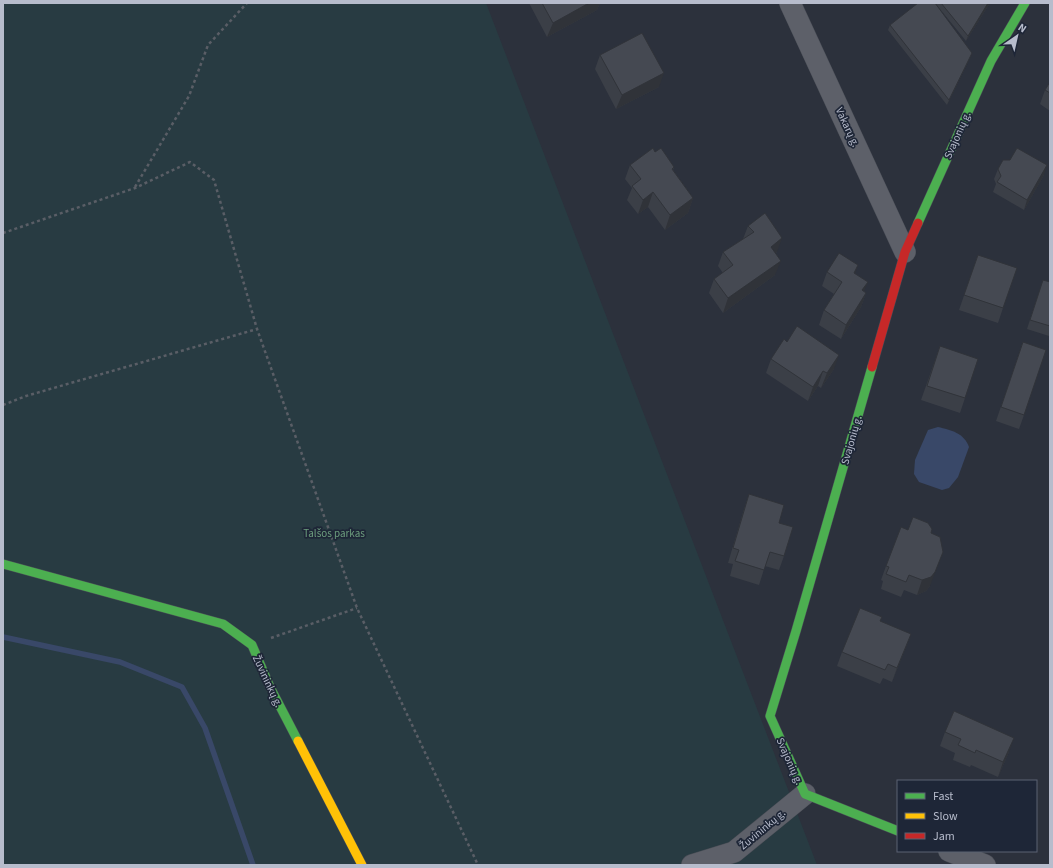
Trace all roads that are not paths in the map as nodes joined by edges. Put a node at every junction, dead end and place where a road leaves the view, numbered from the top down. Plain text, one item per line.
1 (790, 3) edge
2 (1025, 3) edge
3 (905, 252) junction
4 (3, 564) edge
5 (805, 794) junction
6 (897, 831) edge
7 (952, 852) edge
8 (362, 865) edge
9 (692, 865) edge
10 (983, 865) edge

1 - 3 street, Vakarų g.
2 - 3 street, Svajonių g.
3 - 5 street, Svajonių g.
4 - 8 street, Žuvininkų g.
5 - 6 street, Svajonių g.
5 - 9 street, Žuvininkų g.
7 - 10 street

